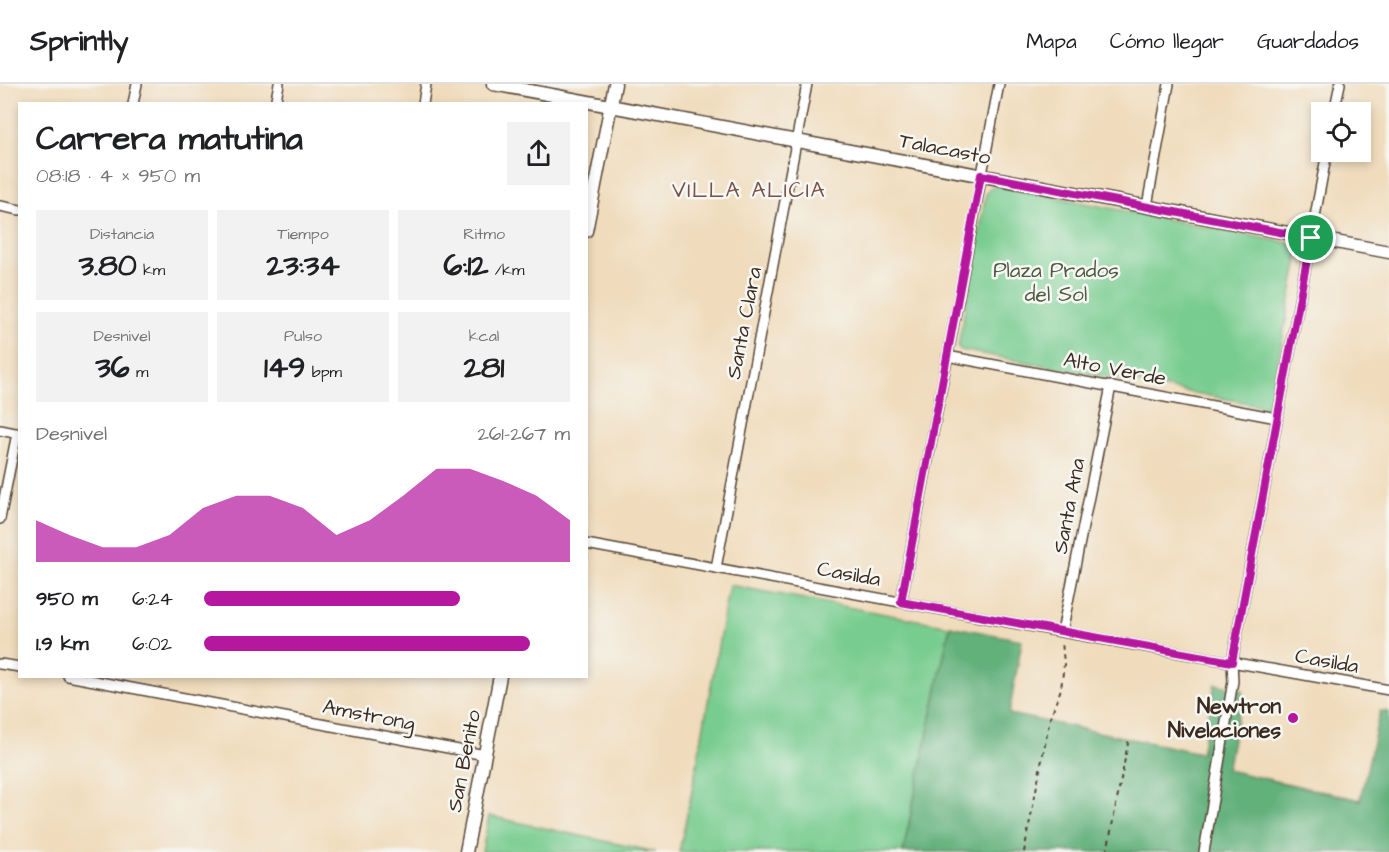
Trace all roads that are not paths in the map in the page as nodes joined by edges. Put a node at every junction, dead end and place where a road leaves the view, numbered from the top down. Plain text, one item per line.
1 (137, 84) edge
2 (279, 84) edge
3 (426, 84) edge
4 (494, 84) edge
5 (615, 84) edge
6 (807, 84) edge
7 (999, 84) edge
8 (1169, 84) edge
9 (1340, 84) edge
10 (133, 102) edge
11 (275, 102) edge
12 (423, 102) edge
13 (1336, 102) edge
14 (611, 106) junction
15 (796, 141) junction
16 (1325, 162) edge
17 (981, 175) junction
18 (0, 206) edge
19 (1147, 206) junction
20 (18, 210) edge
21 (588, 221) edge
22 (1311, 238) junction
23 (1389, 252) edge
24 (947, 356) junction
25 (1111, 387) junction
26 (1277, 418) junction
27 (0, 430) edge
28 (18, 433) edge
29 (0, 519) edge
30 (588, 544) edge
31 (716, 568) junction
32 (901, 602) junction
33 (1062, 632) junction
34 (1232, 662) junction
35 (0, 664) edge
36 (18, 667) edge
37 (79, 678) edge
38 (500, 678) edge
39 (1389, 690) edge
40 (485, 755) junction
41 (466, 852) edge
42 (1204, 852) edge

1 - 10 street
2 - 11 street
3 - 12 street
4 - 14 street, Talacasto
5 - 14 street
6 - 15 street, Santa Clara
7 - 17 street
8 - 19 street
9 - 13 street
14 - 15 street, Talacasto
14 - 21 street
15 - 17 street, Talacasto
15 - 31 street, Santa Clara
16 - 22 street
17 - 19 street, Talacasto
17 - 24 street
18 - 20 street
19 - 22 street, Talacasto
22 - 23 street, Talacasto
22 - 26 street
24 - 25 street, Alto Verde
24 - 32 street
25 - 26 street, Alto Verde
25 - 33 street, Santa Ana
26 - 34 street
27 - 28 street
28 - 29 street
30 - 31 street, Casilda
31 - 32 street, Casilda
32 - 33 street, Casilda
33 - 34 street, Casilda
34 - 39 street, Casilda
34 - 42 street
35 - 36 street
37 - 40 street, Amstrong
38 - 40 street, San Benito
40 - 41 street, San Benito

